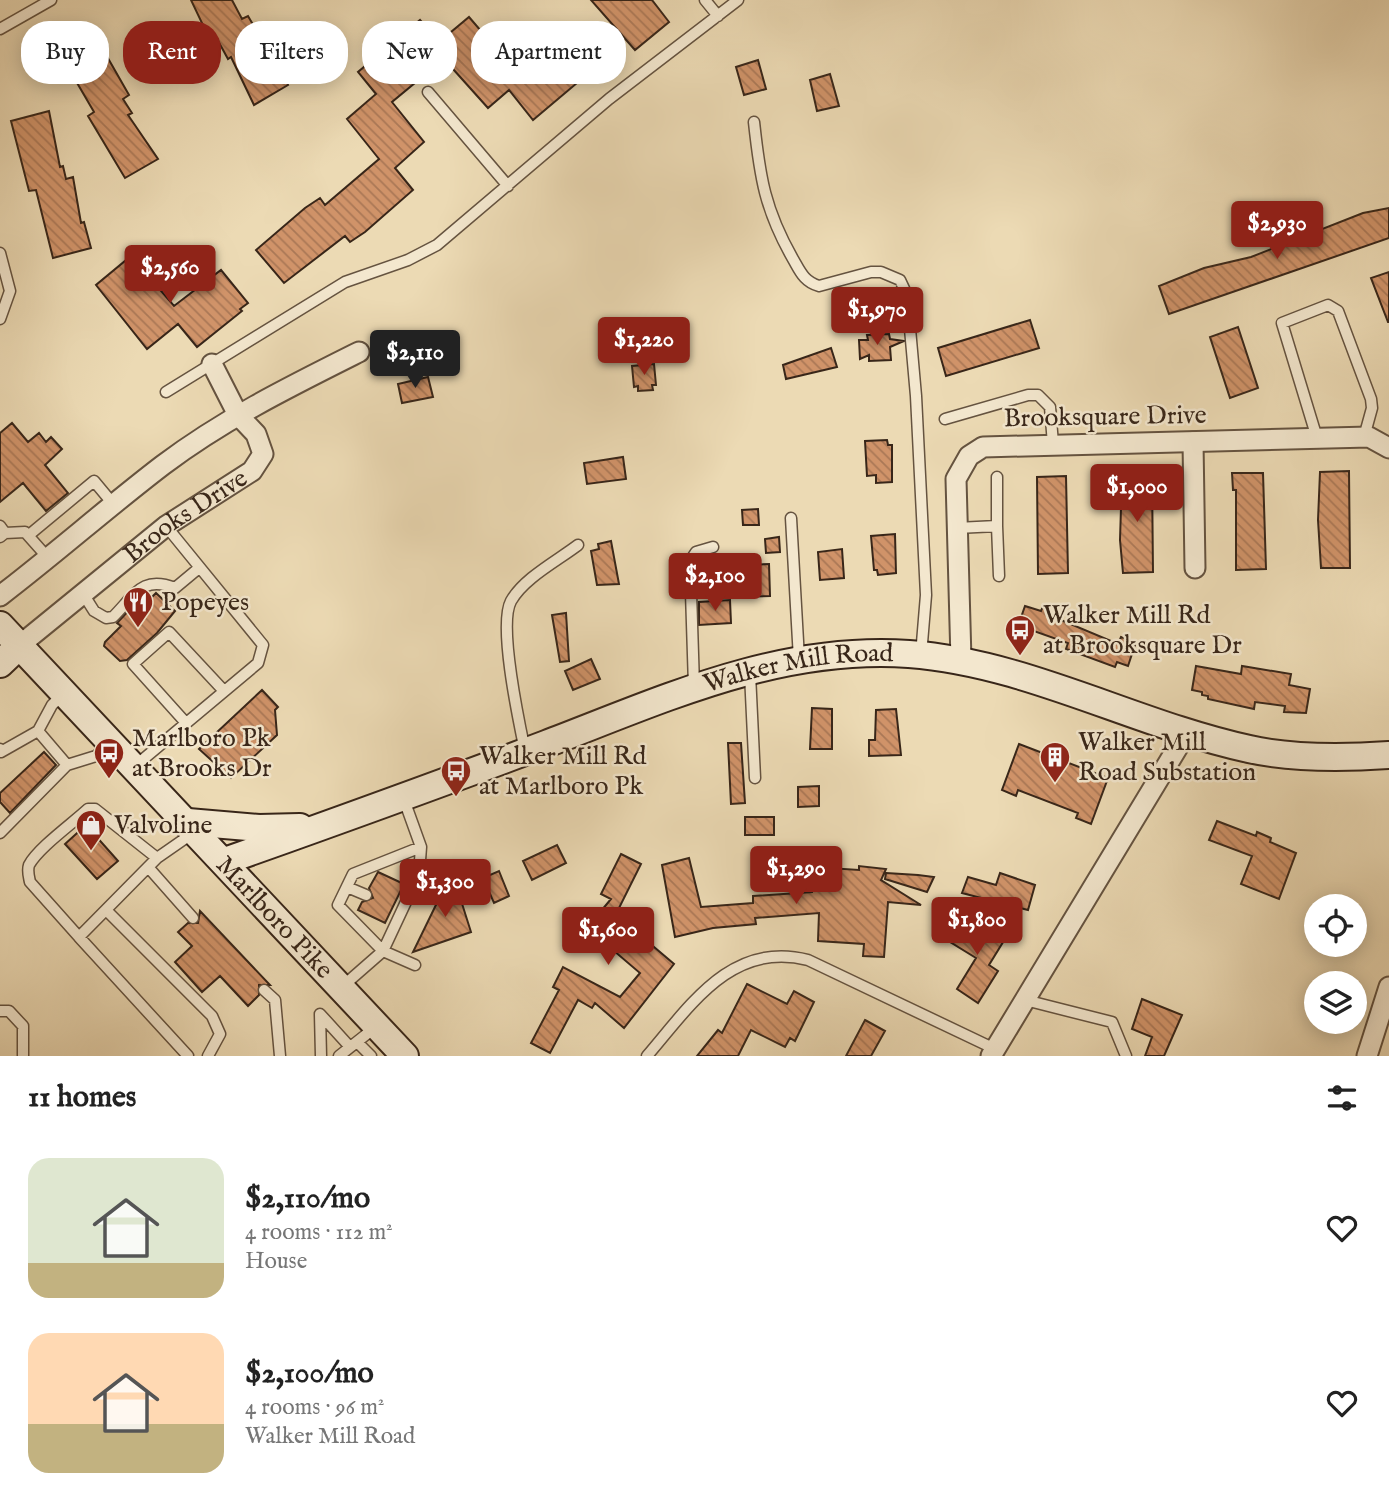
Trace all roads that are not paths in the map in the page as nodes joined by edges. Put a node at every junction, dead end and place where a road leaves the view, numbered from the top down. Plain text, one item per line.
1 (51, 0) edge
2 (705, 0) edge
3 (738, 0) edge
4 (718, 16) junction
5 (0, 29) edge
6 (428, 92) dead end
7 (754, 122) dead end
8 (508, 186) junction
9 (0, 253) edge
10 (0, 319) edge
11 (359, 352) dead end
12 (212, 363) junction
13 (166, 392) dead end
14 (238, 415) junction
15 (945, 419) dead end
16 (1367, 437) junction
17 (1317, 438) junction
18 (1193, 442) junction
19 (1053, 444) junction
20 (1389, 448) edge
21 (997, 477) dead end
22 (114, 505) junction
23 (791, 518) dead end
24 (166, 526) junction
25 (997, 526) junction
26 (957, 528) junction
27 (2, 532) edge
28 (29, 536) junction
29 (578, 545) dead end
30 (713, 547) dead end
31 (49, 559) junction
32 (199, 568) junction
33 (1195, 568) dead end
34 (999, 576) dead end
35 (82, 592) junction
36 (0, 596) edge
37 (0, 625) edge
38 (20, 645) junction
39 (921, 656) junction
40 (799, 659) junction
41 (961, 660) junction
42 (0, 664) edge
43 (749, 670) junction
44 (694, 687) junction
45 (224, 691) junction
46 (64, 692) junction
47 (186, 723) junction
48 (38, 731) junction
49 (1187, 732) junction
50 (111, 741) junction
51 (0, 751) edge
52 (525, 752) junction
53 (1389, 755) edge
54 (67, 765) junction
55 (135, 767) junction
56 (755, 778) dead end
57 (403, 797) junction
58 (192, 827) junction
59 (323, 827) junction
60 (0, 833) edge
61 (421, 847) junction
62 (157, 858) junction
63 (225, 861) junction
64 (148, 867) junction
65 (347, 887) junction
66 (366, 895) dead end
67 (107, 911) junction
68 (193, 918) dead end
69 (79, 937) junction
70 (383, 951) junction
71 (415, 965) dead end
72 (343, 987) junction
73 (1389, 987) edge
74 (264, 990) dead end
75 (1025, 1000) junction
76 (0, 1011) edge
77 (361, 1038) junction
78 (994, 1053) edge
79 (23, 1056) edge
80 (188, 1056) edge
81 (208, 1056) edge
82 (280, 1056) edge
83 (321, 1056) edge
84 (339, 1056) edge
85 (371, 1056) edge
86 (405, 1056) edge
87 (647, 1056) edge
88 (1126, 1056) edge
89 (1367, 1056) edge

1 - 5 lane
2 - 4 lane
3 - 4 lane
4 - 8 lane
6 - 8 lane
7 - 39 lane
8 - 12 lane
9 - 10 lane
11 - 14 street
12 - 13 lane
12 - 14 street
14 - 22 street, Brooks Drive
14 - 24 street, Brooks Drive
15 - 19 lane
16 - 17 street, Brooksquare Drive
16 - 17 lane
16 - 20 street
17 - 18 street, Brooksquare Drive
18 - 19 street, Brooksquare Drive
18 - 33 street
19 - 26 street, Brooksquare Drive
21 - 25 lane
22 - 28 lane
22 - 31 street, Brooks Drive
23 - 40 lane
24 - 32 lane
24 - 35 street, Brooks Drive
25 - 26 lane
25 - 34 lane
26 - 41 street, Brooksquare Drive
27 - 28 lane
28 - 31 lane
29 - 52 lane
30 - 44 lane
31 - 36 street, Brooks Drive
32 - 35 lane
32 - 45 lane
35 - 38 street, Brooks Drive
37 - 38 street, Marlboro Pike
38 - 42 street, Brooks Drive
38 - 46 street, Marlboro Pike
39 - 40 street, Walker Mill Road
39 - 41 street, Walker Mill Road
40 - 43 street, Walker Mill Road
41 - 49 street, Walker Mill Road
43 - 44 street, Walker Mill Road
43 - 56 lane
44 - 52 street, Walker Mill Road
45 - 47 lane
45 - 47 lane
46 - 48 lane
46 - 50 street, Marlboro Pike
47 - 55 lane
48 - 51 lane
48 - 54 lane
49 - 53 street, Walker Mill Road
49 - 75 street
50 - 54 lane
50 - 55 street, Marlboro Pike
52 - 57 street, Walker Mill Road
54 - 60 lane
55 - 58 street, Marlboro Pike
57 - 59 street, Walker Mill Road
57 - 61 lane
58 - 59 street
58 - 62 lane
58 - 63 street, Marlboro Pike
59 - 63 street, Walker Mill Road
61 - 65 lane
61 - 70 lane
62 - 64 lane
62 - 69 lane
63 - 72 street, Marlboro Pike
64 - 67 lane
64 - 68 lane
65 - 66 lane
65 - 70 lane
67 - 69 lane
67 - 81 lane
69 - 80 lane
70 - 71 lane
70 - 72 lane
72 - 77 street, Marlboro Pike
73 - 89 street
74 - 82 lane
75 - 78 street
75 - 88 lane
76 - 79 lane
77 - 83 lane
77 - 84 lane
77 - 85 lane
77 - 86 street, Marlboro Pike
78 - 87 lane

